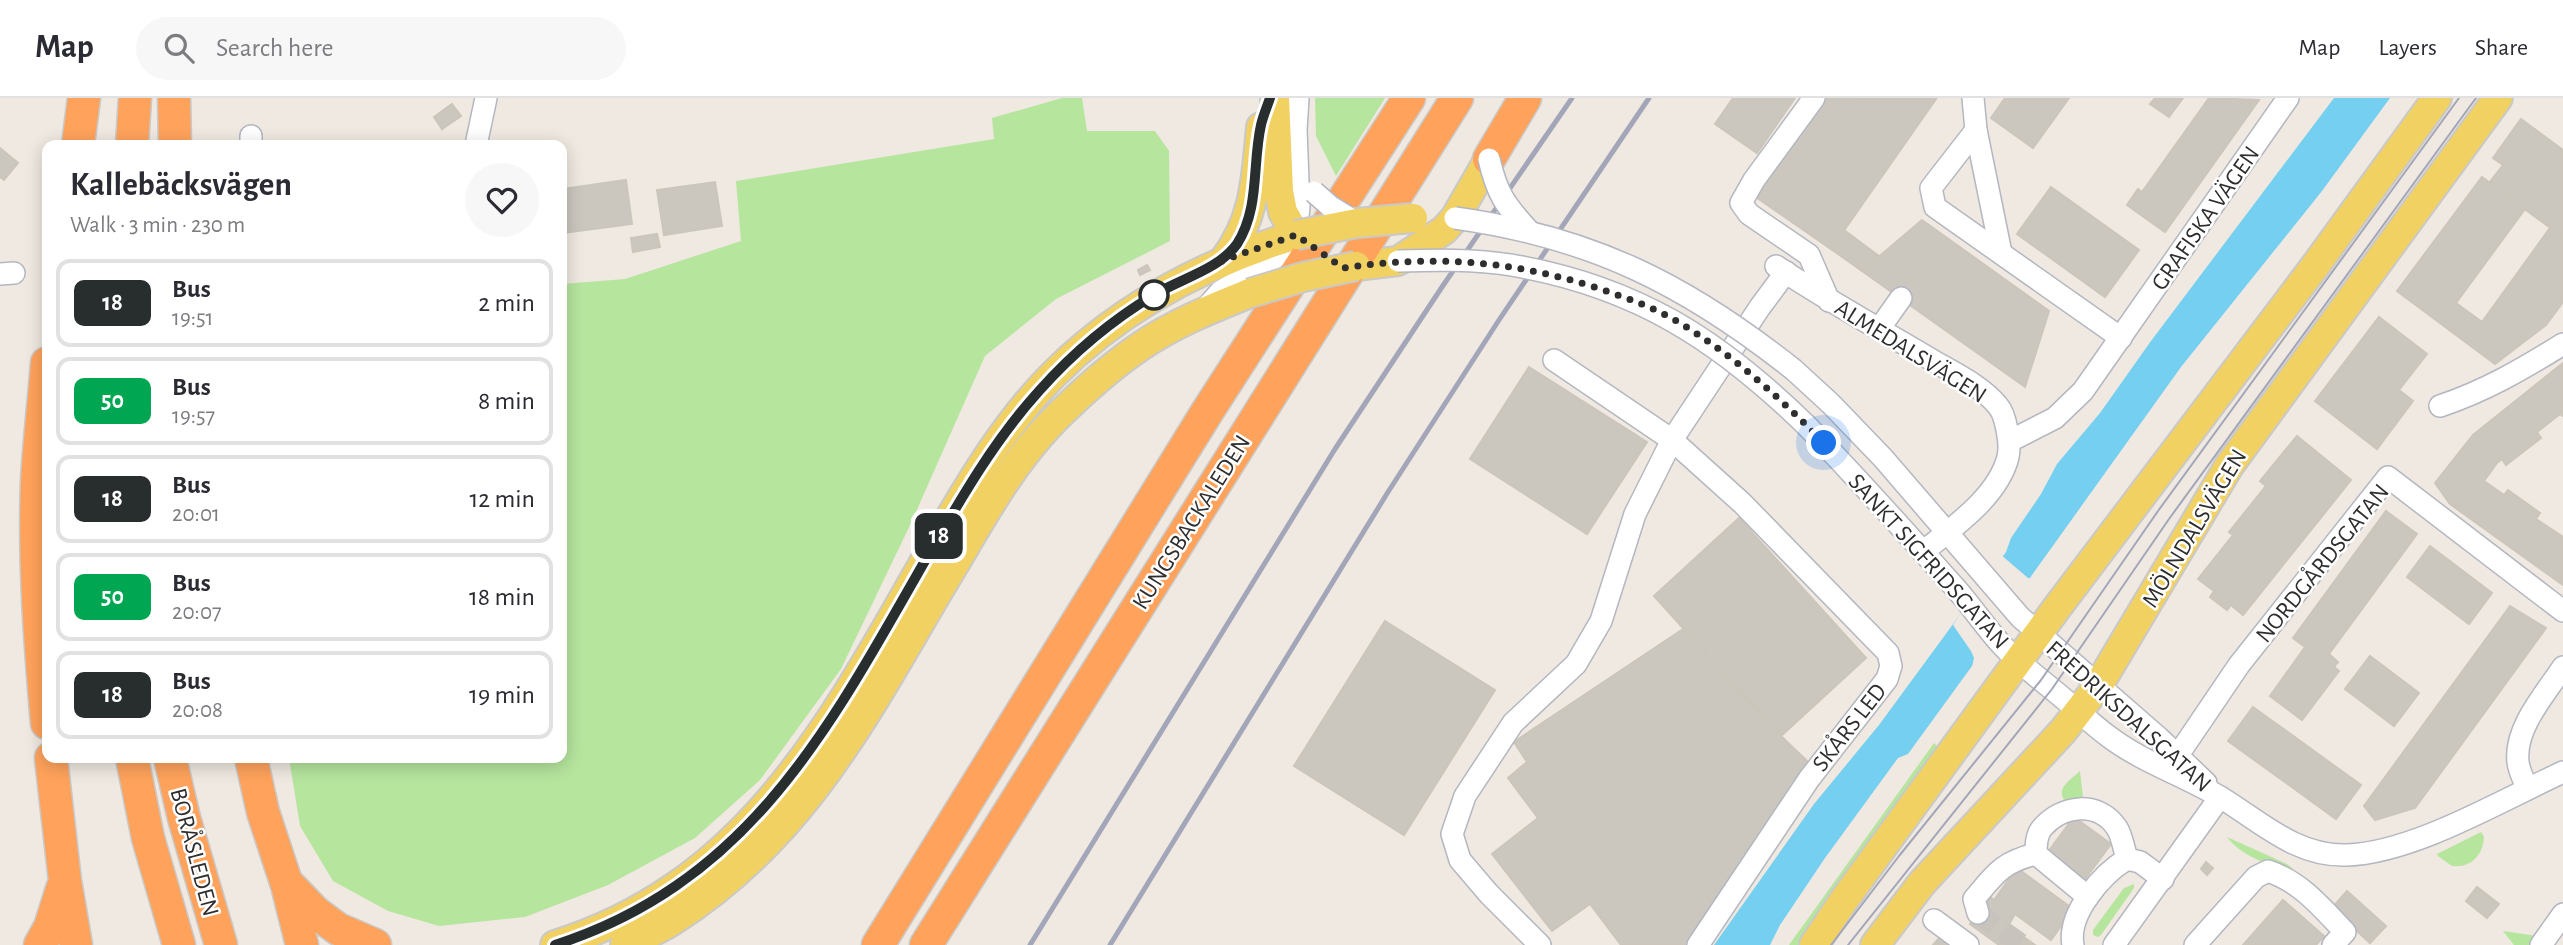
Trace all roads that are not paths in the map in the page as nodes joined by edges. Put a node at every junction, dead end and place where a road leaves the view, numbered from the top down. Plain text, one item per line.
1 (84, 98) edge
2 (103, 98) edge
3 (135, 98) edge
4 (174, 98) edge
5 (486, 98) edge
6 (1273, 98) edge
7 (1298, 98) edge
8 (1409, 98) edge
9 (1457, 98) edge
10 (1525, 98) edge
11 (1814, 98) edge
12 (2288, 98) edge
13 (2437, 98) edge
14 (2498, 98) edge
15 (1974, 99) edge
16 (1976, 130) junction
17 (79, 140) edge
18 (99, 140) edge
19 (132, 140) edge
20 (175, 140) edge
21 (477, 140) edge
22 (1489, 159) junction
23 (1297, 168) junction
24 (1455, 218) junction
25 (1357, 223) junction
26 (1293, 230) junction
27 (1530, 231) junction
28 (2001, 253) junction
29 (1224, 260) junction
30 (1398, 261) junction
31 (1343, 268) junction
32 (1901, 298) dead end
33 (1829, 301) junction
34 (1203, 312) junction
35 (1879, 329) junction
36 (2121, 338) junction
37 (2563, 344) edge
38 (1554, 360) dead end
39 (2440, 406) dead end
40 (42, 415) edge
41 (1672, 440) junction
42 (2010, 441) junction
43 (1948, 531) junction
44 (1923, 552) junction
45 (2563, 611) edge
46 (2038, 634) junction
47 (42, 652) edge
48 (2019, 661) junction
49 (2563, 667) edge
50 (2098, 686) junction
51 (2079, 711) junction
52 (2178, 755) junction
53 (52, 763) edge
54 (133, 763) edge
55 (171, 763) edge
56 (252, 763) edge
57 (2563, 772) edge
58 (2527, 788) junction
59 (2220, 797) junction
60 (2036, 854) junction
61 (2127, 859) junction
62 (2163, 879) junction
63 (65, 881) junction
64 (286, 882) junction
65 (2088, 897) junction
66 (1978, 913) dead end
67 (2563, 914) edge
68 (1934, 920) dead end
69 (40, 945) edge
70 (76, 945) edge
71 (179, 945) edge
72 (221, 945) edge
73 (302, 945) edge
74 (375, 945) edge
75 (555, 945) edge
76 (625, 945) edge
77 (878, 945) edge
78 (926, 945) edge
79 (1540, 945) edge
80 (1698, 945) edge
81 (1814, 945) edge
82 (1875, 945) edge
83 (1968, 945) edge
84 (2073, 945) edge
85 (2114, 945) edge
86 (2195, 945) edge
87 (2333, 945) edge
88 (2541, 945) edge

1 - 17 highway
2 - 18 highway
3 - 19 highway
4 - 20 highway
5 - 21 street
6 - 26 main road
6 - 29 main road
7 - 23 street
8 - 77 highway, KUNGSBACKALEDEN
9 - 78 highway, KUNGSBACKALEDEN
10 - 22 highway
11 - 33 street
12 - 36 street, GRAFISKA VÄGEN
13 - 46 main road
14 - 50 main road, MÖLNDALSVÄGEN
15 - 16 street
16 - 28 street
16 - 28 street
22 - 24 main road, SANKT SIGFRIDSGATAN
22 - 27 street, bridge
23 - 25 street, bridge
23 - 26 street
24 - 25 main road, SANKT SIGFRIDSGATAN, bridge
24 - 27 street, SANKT SIGFRIDSGATAN, bridge
24 - 30 main road, SANKT SIGFRIDSGATAN
25 - 26 main road, SANKT SIGFRIDSGATAN, bridge
26 - 29 main road, SANKT SIGFRIDSGATAN
26 - 31 main road
26 - 34 street
27 - 43 street, SANKT SIGFRIDSGATAN, bridge
28 - 36 street
29 - 75 main road, SANKT SIGFRIDSGATAN
30 - 31 main road, SANKT SIGFRIDSGATAN, bridge
30 - 44 street, SANKT SIGFRIDSGATAN, bridge
31 - 34 main road, SANKT SIGFRIDSGATAN, bridge
32 - 35 street
33 - 35 street, ALMEDALSVÄGEN
33 - 41 street, ALMEDALSVÄGEN
34 - 76 main road, SANKT SIGFRIDSGATAN
35 - 42 street, ALMEDALSVÄGEN
36 - 42 street, GRAFISKA VÄGEN
37 - 39 street
38 - 41 street
40 - 47 highway
41 - 79 street
41 - 80 street, SKÅRS LED
42 - 43 street
43 - 44 street
43 - 46 street, SANKT SIGFRIDSGATAN
44 - 48 street, SANKT SIGFRIDSGATAN
45 - 52 street, NORDGÅRDSGATAN
46 - 48 main road
46 - 50 street, FREDRIKSDALSGATAN
48 - 51 street, FREDRIKSDALSGATAN
48 - 81 main road
49 - 58 street
50 - 51 main road, MÖLNDALSVÄGEN
50 - 52 street, FREDRIKSDALSGATAN
51 - 59 street, FREDRIKSDALSGATAN
51 - 82 main road, MÖLNDALSVÄGEN
52 - 59 street, FREDRIKSDALSGATAN
53 - 63 highway
54 - 71 highway, BORÅSLEDEN
55 - 72 highway, BORÅSLEDEN
56 - 64 highway
57 - 58 street, FREDRIKSDALSGATAN
58 - 59 street, FREDRIKSDALSGATAN
59 - 62 street
60 - 61 street
60 - 65 street
60 - 66 street
61 - 62 street
61 - 65 street
62 - 85 street
63 - 69 highway
63 - 70 highway
64 - 73 highway
64 - 74 highway
65 - 84 street
67 - 88 street
68 - 83 street
86 - 87 street

